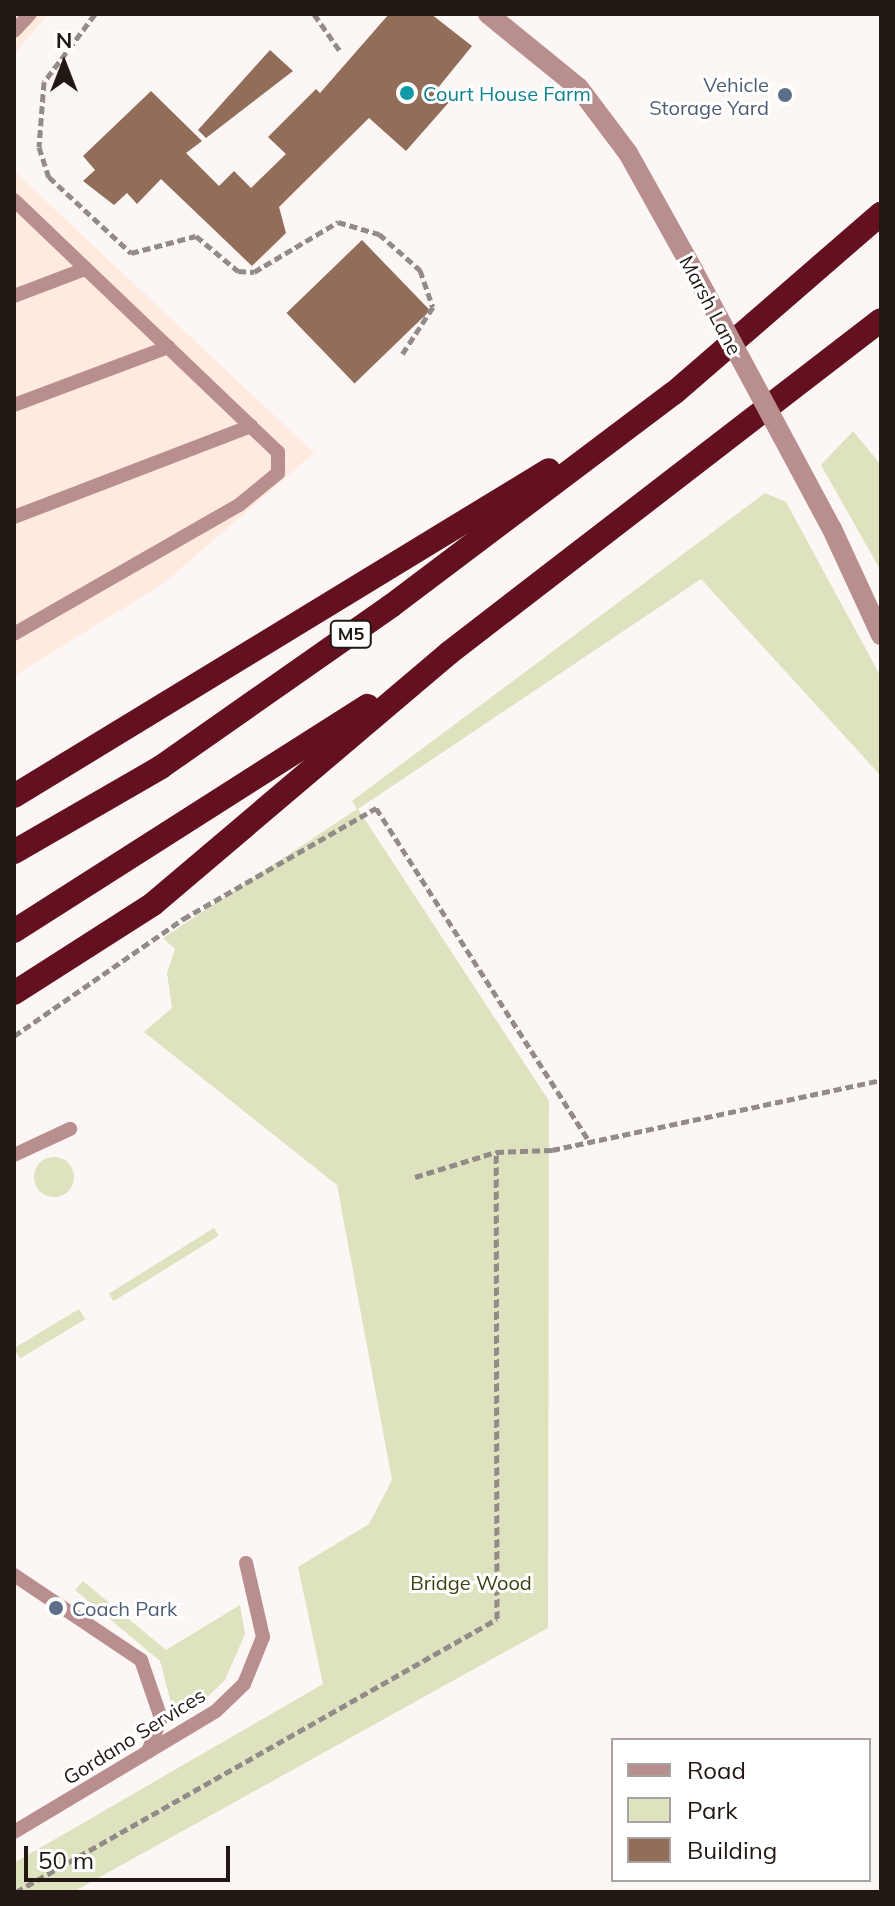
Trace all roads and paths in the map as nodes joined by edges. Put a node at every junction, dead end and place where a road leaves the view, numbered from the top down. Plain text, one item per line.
1 (30, 14) edge
2 (95, 14) edge
3 (314, 14) edge
4 (488, 14) edge
5 (14, 31) edge
6 (340, 51) dead end
7 (14, 200) edge
8 (881, 214) edge
9 (85, 269) junction
10 (14, 296) edge
11 (881, 320) edge
12 (168, 347) junction
13 (401, 356) dead end
14 (674, 393) junction
15 (14, 405) edge
16 (251, 426) junction
17 (14, 517) edge
18 (14, 634) edge
19 (881, 635) edge
20 (449, 653) junction
21 (14, 796) edge
22 (14, 852) edge
23 (14, 931) edge
24 (14, 993) edge
25 (14, 1036) edge
26 (881, 1080) edge
27 (70, 1129) dead end
28 (590, 1142) junction
29 (496, 1152) junction
30 (14, 1155) edge
31 (415, 1177) dead end
32 (246, 1563) dead end
33 (14, 1575) edge
34 (148, 1752) junction
35 (14, 1832) edge
36 (16, 1892) edge

1 - 5 lane
2 - 13 path
3 - 6 path
4 - 19 street, Marsh Lane, bridge
7 - 9 lane
8 - 14 highway, M5
9 - 10 lane
9 - 12 lane
11 - 20 highway
12 - 15 lane
12 - 16 lane
14 - 21 highway, M5
14 - 22 highway, M5
16 - 17 lane
16 - 18 lane
20 - 23 highway
20 - 24 highway
25 - 28 path
26 - 28 path
27 - 30 lane
28 - 29 path
29 - 31 path
29 - 36 path
32 - 34 lane, Gordano Services
33 - 34 lane
34 - 35 lane, Gordano Services

